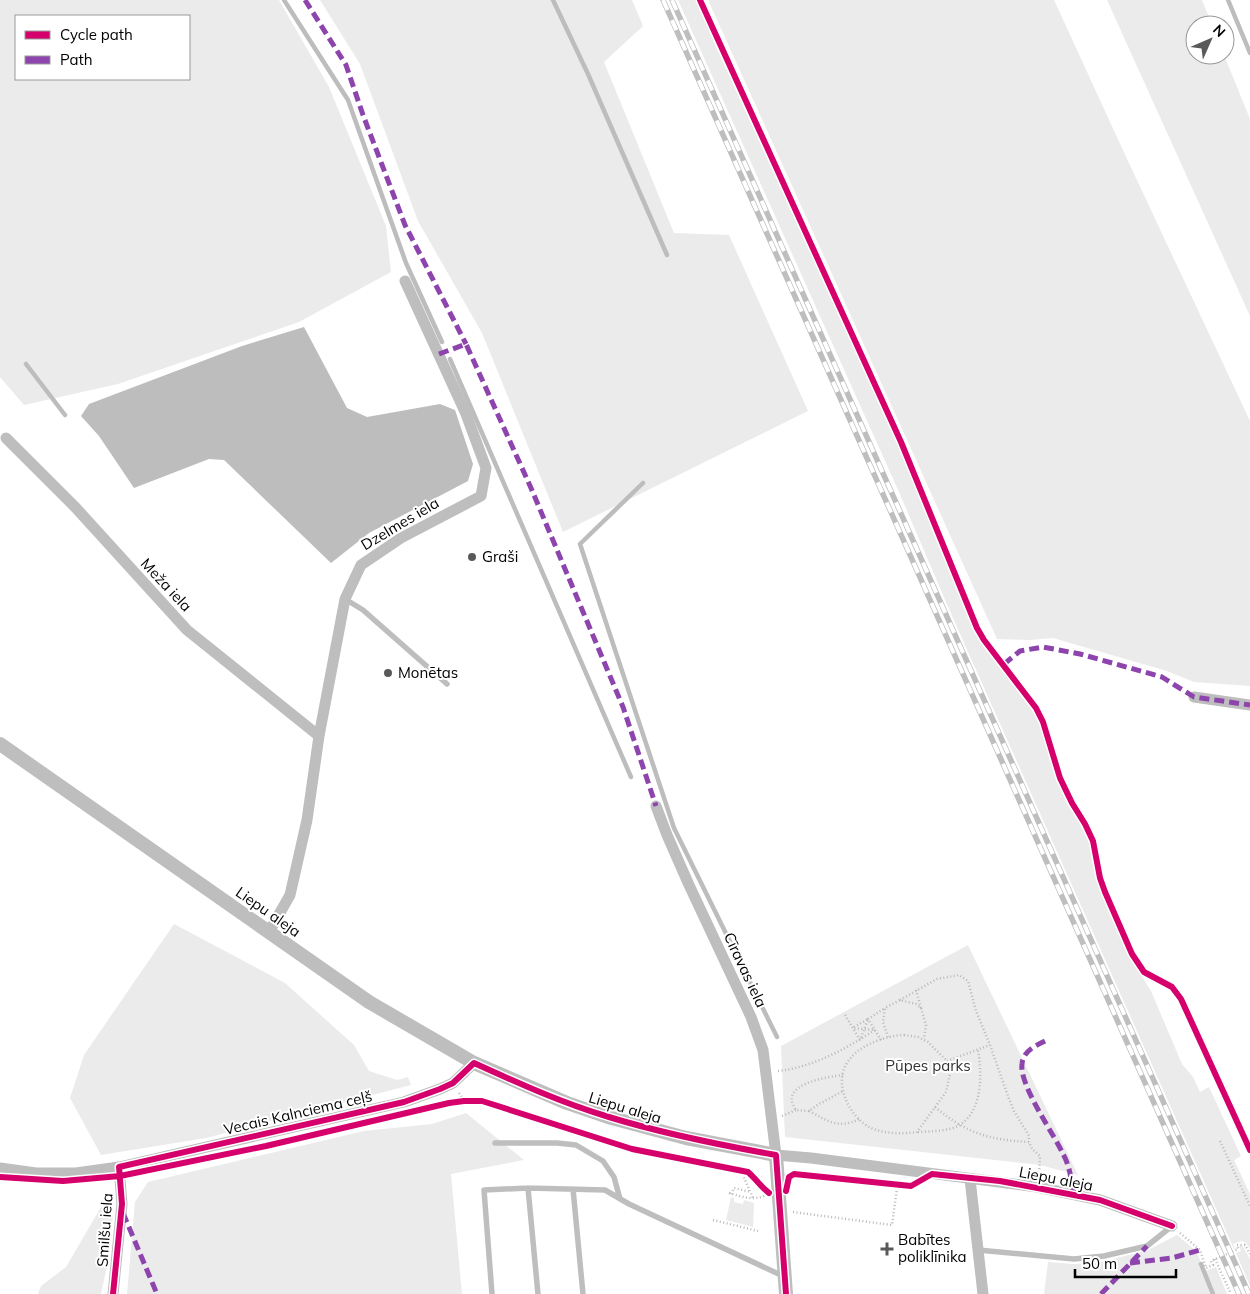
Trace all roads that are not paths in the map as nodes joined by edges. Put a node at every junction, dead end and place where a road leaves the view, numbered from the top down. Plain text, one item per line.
1 (405, 280) dead end
2 (6, 438) dead end
3 (344, 599) junction
4 (447, 684) dead end
5 (1194, 697) dead end
6 (1250, 705) edge
7 (319, 736) junction
8 (0, 744) edge
9 (656, 806) dead end
10 (268, 932) junction
11 (474, 1063) junction
12 (495, 1143) dead end
13 (776, 1156) junction
14 (119, 1167) junction
15 (0, 1168) edge
16 (970, 1179) junction
17 (528, 1188) junction
18 (572, 1189) junction
19 (620, 1199) junction
20 (1172, 1226) joint
21 (977, 1250) junction
22 (785, 1277) junction
23 (113, 1294) edge
24 (492, 1294) edge
25 (538, 1294) edge
26 (583, 1294) edge
27 (786, 1294) edge
28 (982, 1294) edge

1 - 3 street, Dzelmes iela
2 - 7 street, Meža iela
3 - 4 lane
3 - 7 street, Dzelmes iela
5 - 6 street
7 - 10 street, Dzelmes iela
8 - 10 street, Liepu aleja
9 - 13 street, Cīravas iela
10 - 11 street, Liepu aleja
11 - 13 street, Liepu aleja
11 - 14 street, Vecais Kalnciema ceļš
12 - 19 lane
13 - 16 street, Liepu aleja
13 - 22 street
14 - 15 street, Vecais Kalnciema ceļš
14 - 23 street, Smilšu iela
16 - 20 street, Liepu aleja
16 - 21 street
17 - 18 lane
17 - 24 lane
17 - 25 lane
18 - 19 lane
18 - 26 lane
19 - 22 lane
20 - 21 lane
21 - 28 street
22 - 27 street

